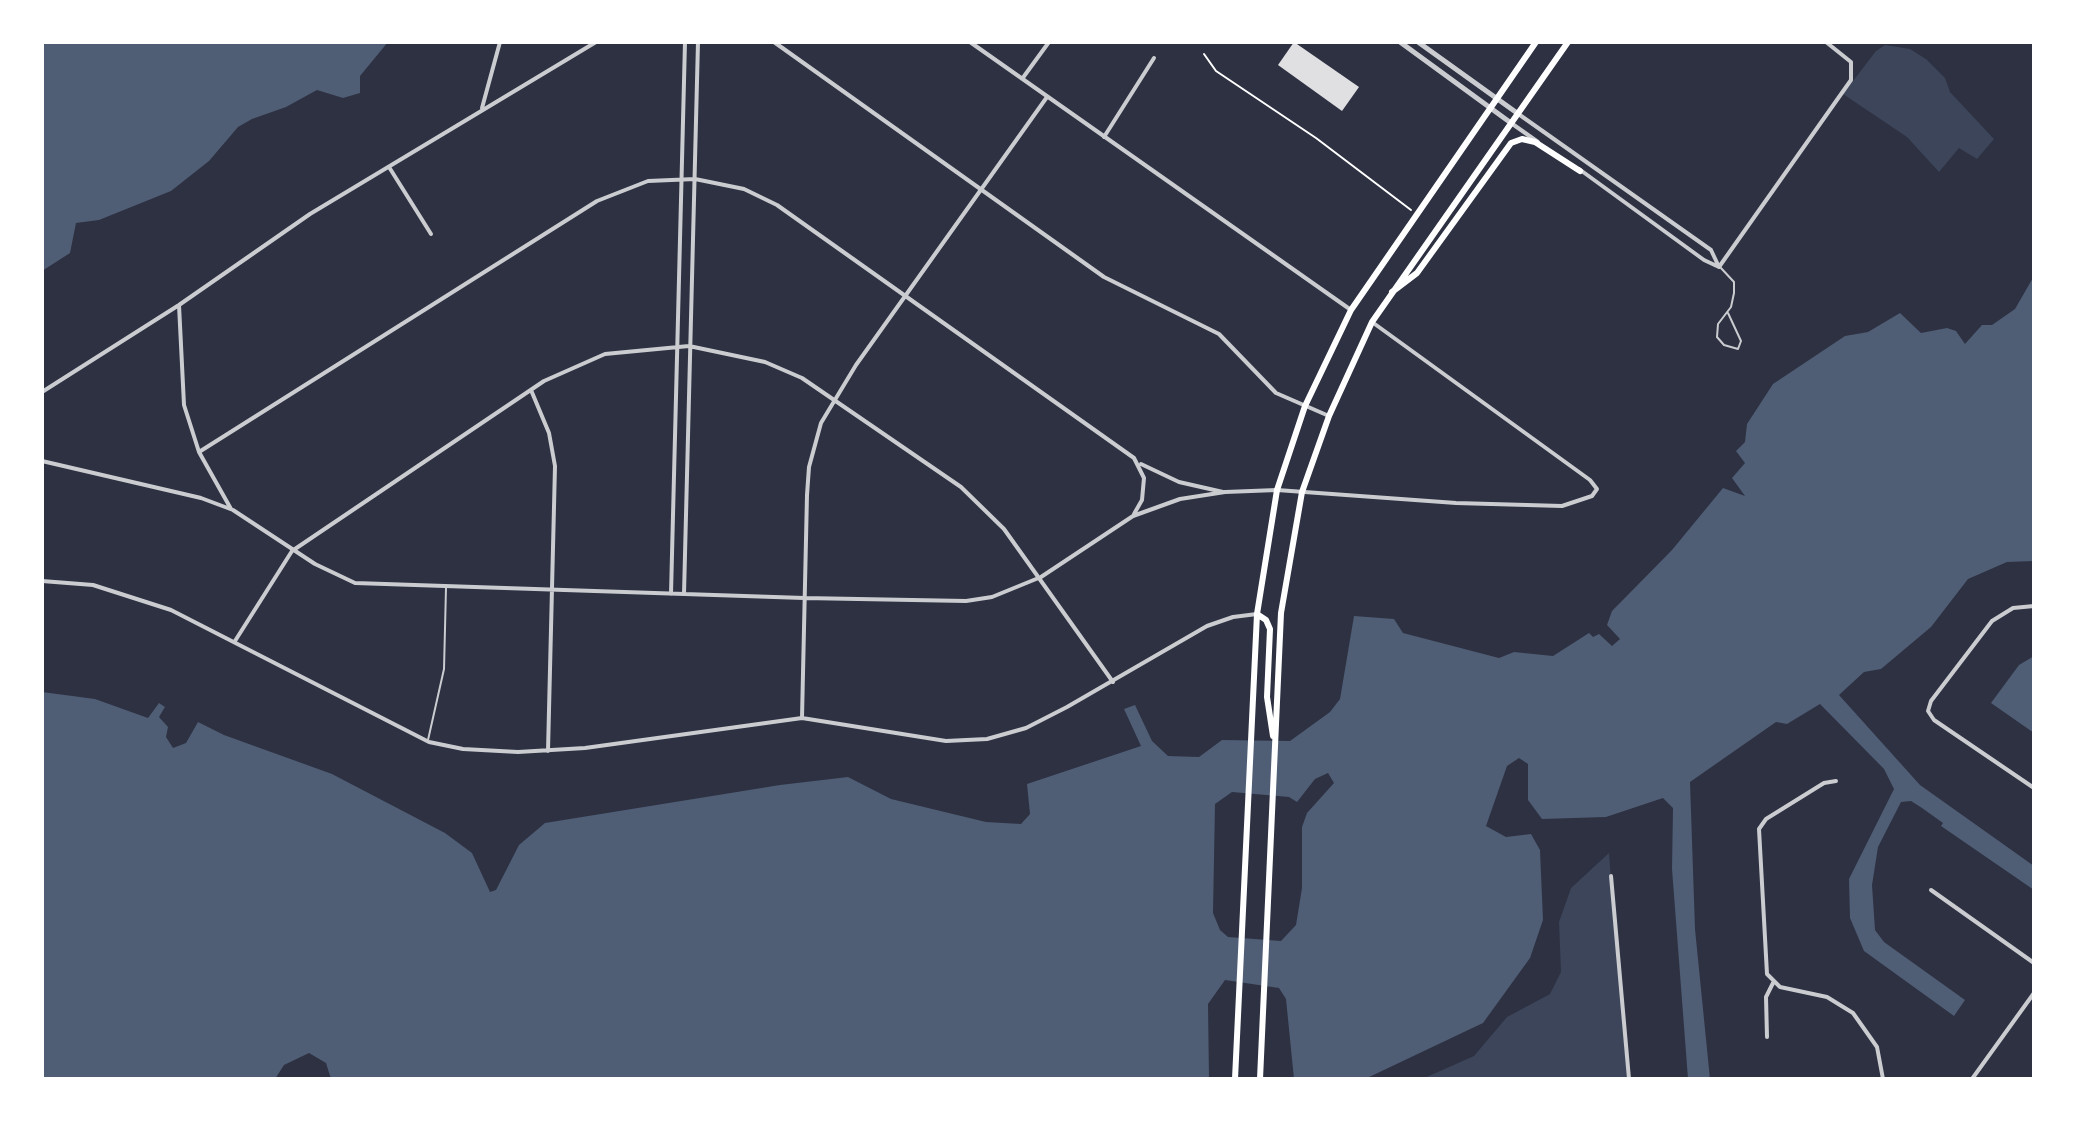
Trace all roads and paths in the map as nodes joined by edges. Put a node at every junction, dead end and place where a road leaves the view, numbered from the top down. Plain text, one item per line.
1 (500, 42) edge
2 (596, 42) edge
3 (685, 42) edge
4 (698, 42) edge
5 (774, 42) edge
6 (970, 42) edge
7 (1049, 42) edge
8 (1400, 42) edge
9 (1418, 42) edge
10 (1536, 42) edge
11 (1568, 42) edge
12 (1826, 42) edge
13 (1204, 54) dead end
14 (1154, 58) dead end
15 (1022, 79) junction
16 (1047, 97) junction
17 (1497, 98) junction
18 (1490, 108) junction
19 (481, 111) junction
20 (1517, 113) junction
21 (1511, 123) junction
22 (1104, 137) junction
23 (389, 167) junction
24 (1580, 171) junction
25 (682, 179) junction
26 (695, 179) junction
27 (981, 189) junction
28 (1415, 213) junction
29 (431, 234) dead end
30 (1719, 267) junction
31 (1389, 294) junction
32 (906, 296) junction
33 (179, 305) junction
34 (1351, 310) junction
35 (1728, 313) junction
36 (1372, 322) junction
37 (677, 346) junction
38 (689, 346) junction
39 (531, 390) junction
40 (42, 392) edge
41 (834, 397) junction
42 (1305, 406) junction
43 (1329, 416) junction
44 (199, 452) junction
45 (1134, 458) junction
46 (42, 461) edge
47 (1277, 490) junction
48 (1225, 492) junction
49 (1302, 492) junction
50 (233, 510) junction
51 (1133, 516) junction
52 (292, 551) junction
53 (1041, 577) junction
54 (42, 581) edge
55 (446, 587) junction
56 (551, 590) junction
57 (671, 594) junction
58 (684, 594) junction
59 (804, 598) junction
60 (2034, 606) edge
61 (1257, 614) junction
62 (235, 641) junction
63 (1113, 682) junction
64 (802, 718) junction
65 (1274, 739) junction
66 (428, 741) junction
67 (548, 751) junction
68 (1836, 781) dead end
69 (2034, 788) edge
70 (1611, 876) dead end
71 (1931, 890) dead end
72 (2034, 963) edge
73 (1773, 983) junction
74 (2034, 993) edge
75 (1767, 1037) dead end
76 (1235, 1079) edge
77 (1260, 1079) edge
78 (1629, 1079) edge
79 (1883, 1079) edge
80 (1972, 1079) edge

1 - 19 street
2 - 19 street
3 - 25 street
4 - 26 street
5 - 27 street
6 - 15 street
7 - 15 street
8 - 18 street
9 - 17 street
10 - 17 main road
11 - 20 main road
12 - 30 street
13 - 28 path
14 - 22 street
15 - 16 street
16 - 22 street
16 - 27 street
17 - 18 main road
17 - 20 street
18 - 21 street
18 - 28 main road
19 - 23 street
20 - 21 main road
20 - 30 street
21 - 24 street
21 - 31 main road
22 - 34 street
23 - 29 street
23 - 33 street
24 - 30 street
24 - 31 main road
25 - 26 street
25 - 37 street
25 - 44 street
26 - 32 street
26 - 38 street
27 - 32 street
27 - 42 street
28 - 34 main road
30 - 35 lane
31 - 36 main road
32 - 41 street
32 - 45 street
33 - 40 street
33 - 44 street
34 - 42 main road
35 - 35 lane
36 - 43 main road
36 - 49 street
37 - 38 street
37 - 39 street
37 - 57 street
38 - 41 street
38 - 58 street
39 - 52 street
39 - 56 street
41 - 53 street
41 - 59 street
42 - 43 street
42 - 47 main road
43 - 49 main road
44 - 50 street
45 - 48 street
45 - 51 street
46 - 50 street
47 - 48 street
47 - 49 street
47 - 61 main road
48 - 51 street
49 - 65 main road
50 - 52 street
51 - 53 street
52 - 55 street
52 - 62 street
53 - 59 street
53 - 63 street
54 - 62 street
55 - 56 street
55 - 66 lane
56 - 57 street
56 - 67 street
57 - 58 street
58 - 59 street
59 - 64 street
60 - 69 street
61 - 63 street
61 - 65 main road
61 - 76 main road
62 - 66 street
63 - 64 street
64 - 67 street
65 - 77 main road
66 - 67 street
68 - 73 street
70 - 78 street
71 - 72 street
73 - 75 street
73 - 79 street
74 - 80 street

